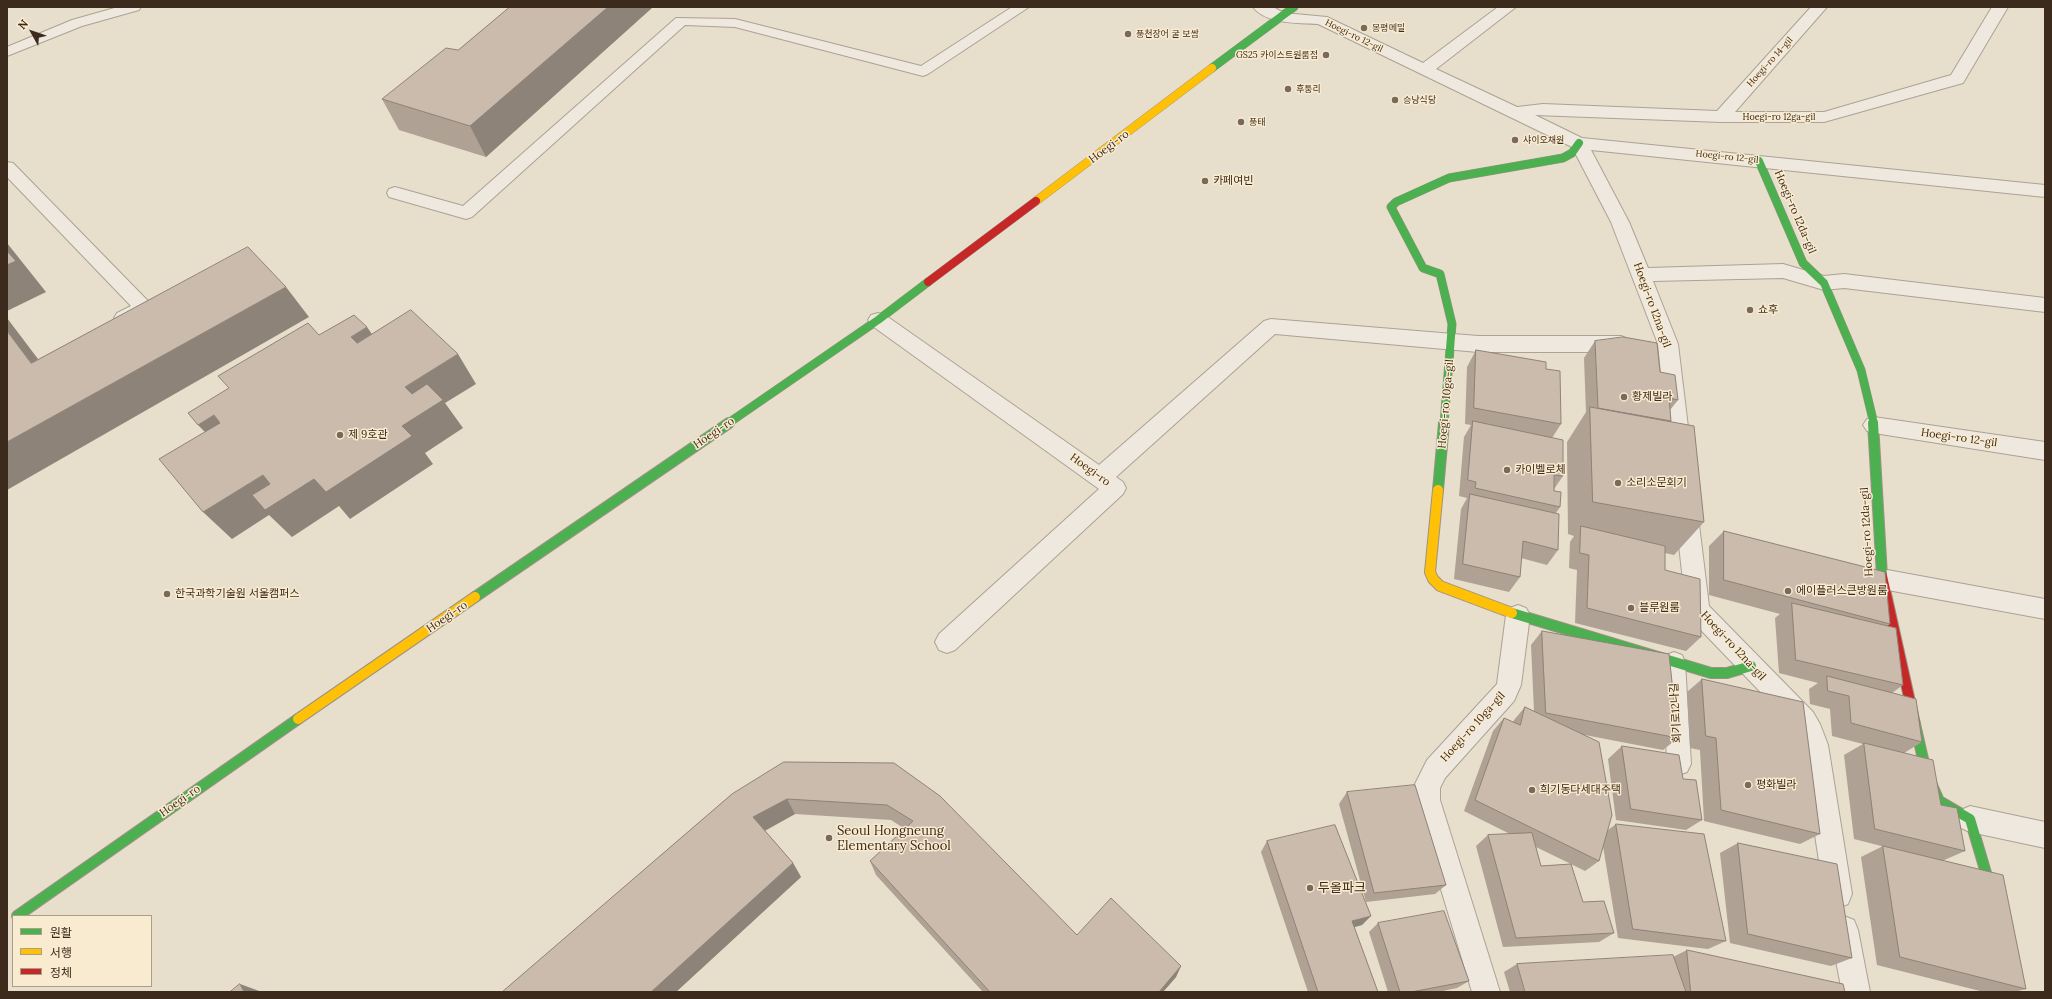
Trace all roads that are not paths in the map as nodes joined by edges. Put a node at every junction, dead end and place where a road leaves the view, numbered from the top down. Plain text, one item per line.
1 (134, 7) edge
2 (1022, 7) edge
3 (1261, 7) edge
4 (1508, 7) edge
5 (1818, 7) edge
6 (2000, 7) edge
7 (1288, 12) edge
8 (7, 52) edge
9 (1424, 70) junction
10 (1512, 113) junction
11 (1721, 117) junction
12 (1579, 143) junction
13 (1759, 161) junction
14 (7, 167) edge
15 (2045, 191) edge
16 (395, 192) dead end
17 (1641, 275) junction
18 (1824, 283) junction
19 (2045, 305) edge
20 (878, 320) junction
21 (109, 325) edge
22 (1452, 342) junction
23 (1668, 344) junction
24 (1874, 426) junction
25 (2045, 451) edge
26 (1101, 477) junction
27 (1882, 579) junction
28 (2045, 609) edge
29 (1518, 615) junction
30 (947, 642) dead end
31 (1674, 662) junction
32 (1751, 666) junction
33 (1679, 764) edge
34 (1970, 819) junction
35 (2045, 836) edge
36 (1997, 909) edge
37 (18, 915) edge
38 (1486, 992) edge
39 (1856, 992) edge

1 - 8 lane
2 - 16 lane
3 - 7 street
4 - 9 street
5 - 11 street, Hoegi-ro 14-gil
6 - 11 street, Hoegi-ro 12ga-gil
7 - 9 street, Hoegi-ro 12-gil
7 - 20 street, Hoegi-ro
9 - 10 street, Hoegi-ro 12-gil
10 - 11 street, Hoegi-ro 12ga-gil
10 - 12 street, Hoegi-ro 12-gil
12 - 13 street, Hoegi-ro 12-gil
12 - 17 street, Hoegi-ro 12na-gil
12 - 22 street, Hoegi-ro 10ga-gil
13 - 15 street, Hoegi-ro 12-gil
13 - 18 street, Hoegi-ro 12da-gil
14 - 21 lane
17 - 18 street
17 - 23 street, Hoegi-ro 12na-gil
18 - 19 street
18 - 24 street, Hoegi-ro 12da-gil
20 - 26 street, Hoegi-ro
20 - 37 street, Hoegi-ro
22 - 23 street
22 - 26 street
22 - 29 street, Hoegi-ro 10ga-gil
23 - 32 street, Hoegi-ro 12na-gil
24 - 25 street, Hoegi-ro 12-gil
24 - 27 street, Hoegi-ro 12da-gil
26 - 30 street, Hoegi-ro
27 - 28 street
27 - 34 street, Hoegi-ro 12da-gil
29 - 31 street
29 - 38 street, Hoegi-ro 10ga-gil
31 - 32 street
31 - 33 lane, 회기로12나길
32 - 39 street, Hoegi-ro 12na-gil
34 - 35 street
34 - 36 street

